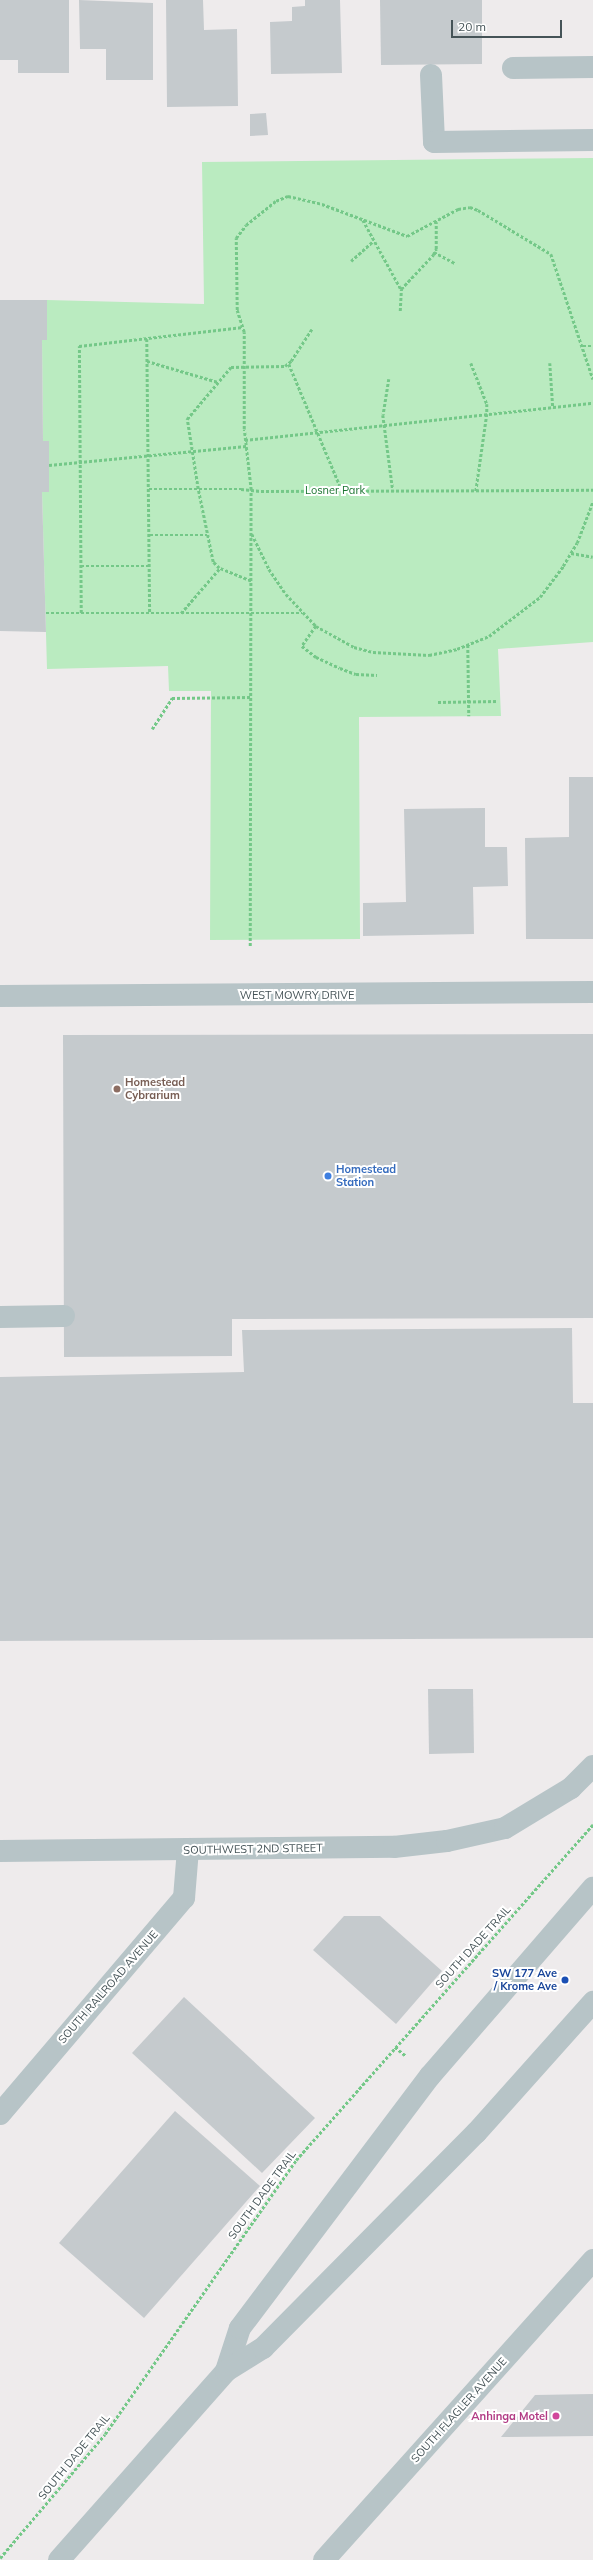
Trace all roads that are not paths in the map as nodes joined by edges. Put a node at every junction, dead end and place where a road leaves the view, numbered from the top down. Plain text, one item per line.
1 (593, 67) edge
2 (512, 68) dead end
3 (431, 76) dead end
4 (593, 140) edge
5 (593, 992) edge
6 (0, 996) edge
7 (64, 1316) dead end
8 (0, 1317) edge
9 (593, 1766) edge
10 (188, 1849) junction
11 (0, 1851) edge
12 (593, 1888) edge
13 (593, 2002) edge
14 (0, 2114) edge
15 (593, 2260) edge
16 (226, 2371) junction
17 (59, 2560) edge
18 (324, 2560) edge

1 - 2 street
3 - 4 street
5 - 6 street, WEST MOWRY DRIVE
7 - 8 street
9 - 10 street, SOUTHWEST 2ND STREET
10 - 11 street, SOUTHWEST 2ND STREET
10 - 14 street, SOUTH RAILROAD AVENUE
12 - 16 street
13 - 16 street
15 - 18 street, SOUTH FLAGLER AVENUE
16 - 17 street

